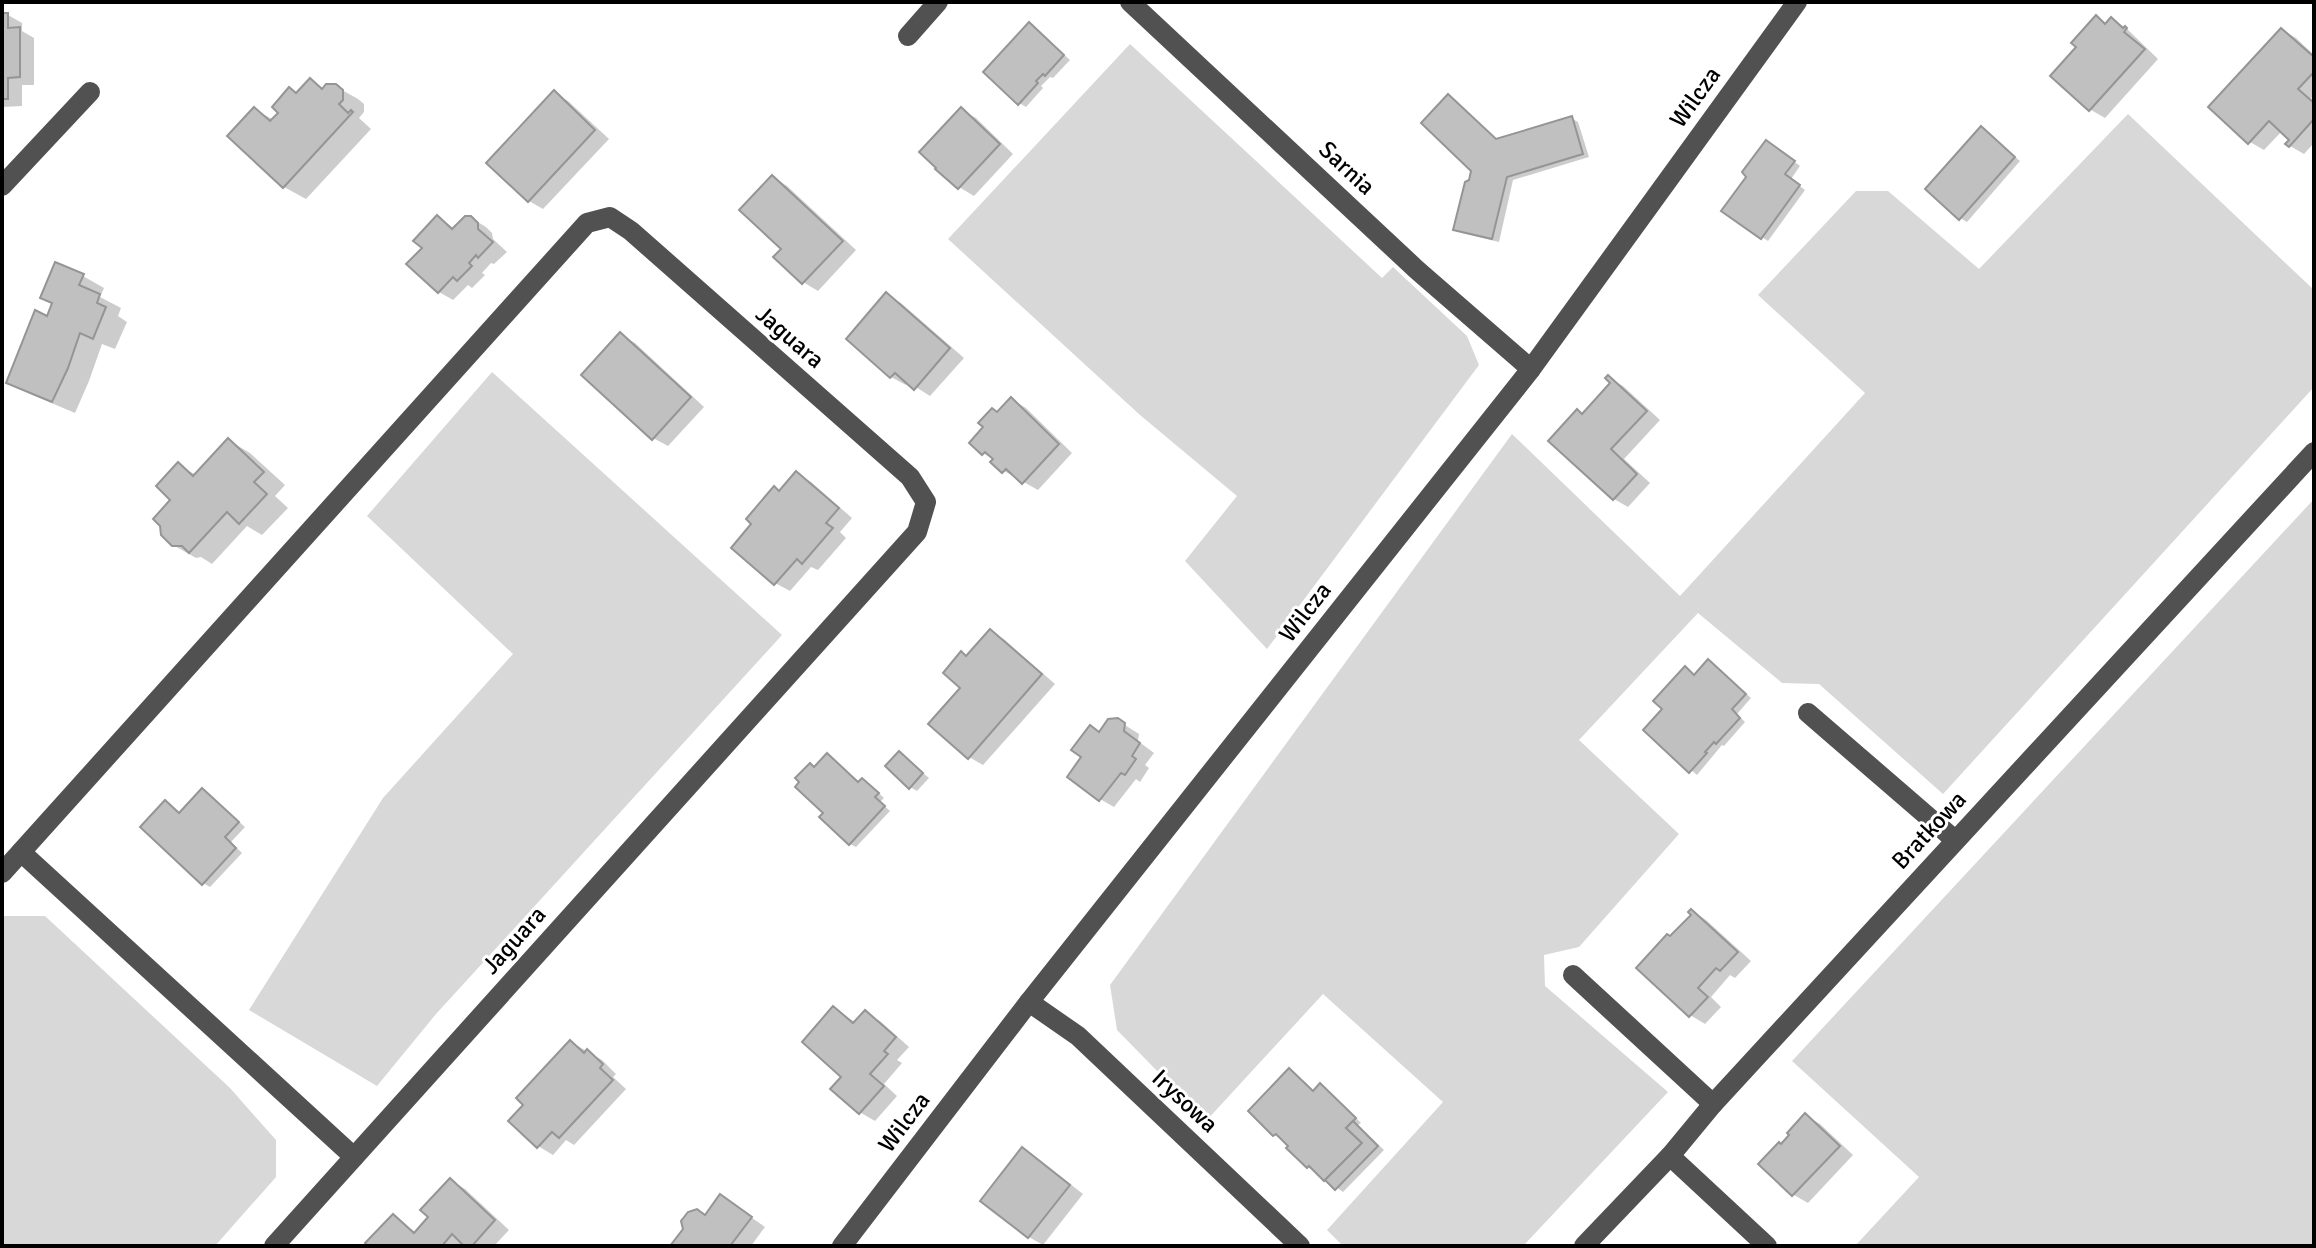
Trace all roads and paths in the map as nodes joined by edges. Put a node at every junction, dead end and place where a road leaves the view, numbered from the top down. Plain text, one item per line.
1 (938, 2) edge
2 (1130, 2) edge
3 (1797, 2) edge
4 (908, 36) dead end
5 (90, 92) dead end
6 (2, 186) edge
7 (1531, 369) junction
8 (2314, 452) edge
9 (1808, 713) dead end
10 (1955, 840) junction
11 (21, 852) junction
12 (2, 873) edge
13 (1573, 975) dead end
14 (1029, 1002) junction
15 (1713, 1104) junction
16 (1670, 1156) junction
17 (354, 1157) junction
18 (274, 1246) edge
19 (842, 1246) edge
20 (1300, 1246) edge
21 (1584, 1246) edge
22 (1767, 1246) edge

1 - 4 street
2 - 7 street, Sarnia
3 - 7 street, Wilcza
5 - 6 street
7 - 14 street, Wilcza
8 - 10 street, Bratkowa
9 - 10 street
10 - 15 street, Bratkowa
11 - 12 street, Jaguara
11 - 17 street
11 - 17 street, Jaguara
13 - 15 street
14 - 19 street, Wilcza
14 - 20 street, Irysowa
15 - 16 street, Bratkowa
16 - 21 street, Bratkowa
16 - 22 street
17 - 18 street, Jaguara

